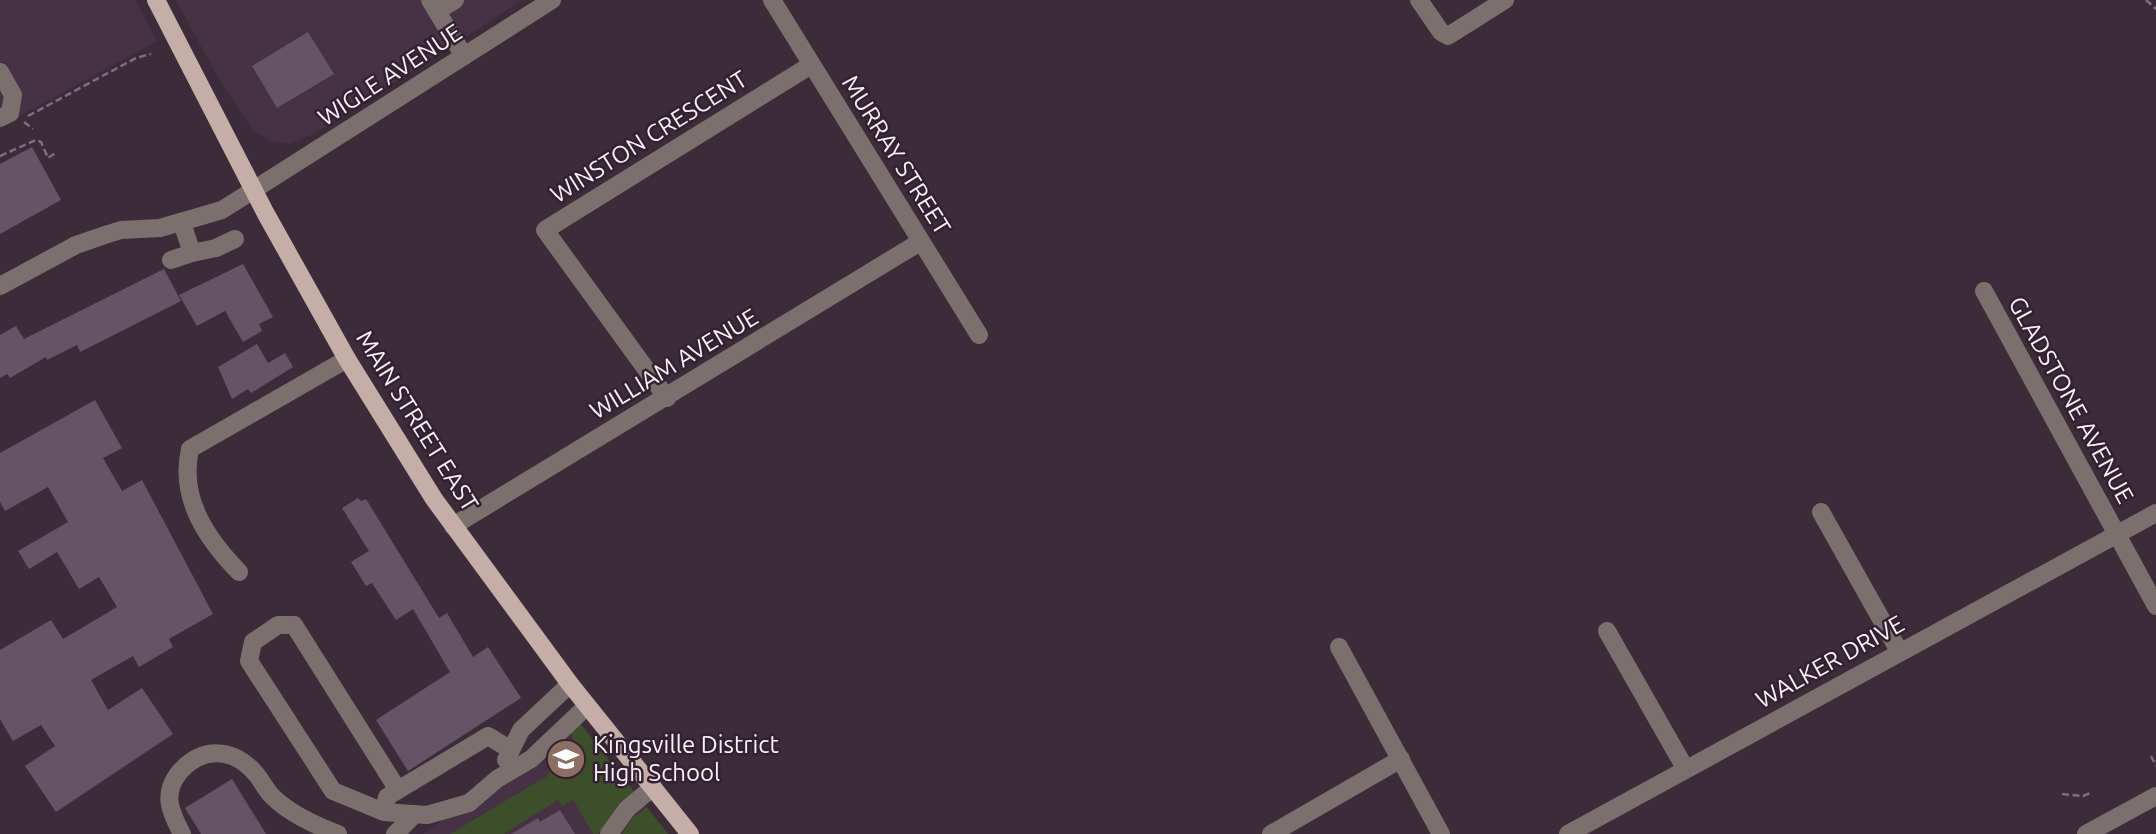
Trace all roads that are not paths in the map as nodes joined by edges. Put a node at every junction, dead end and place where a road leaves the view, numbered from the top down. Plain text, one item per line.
1 (455, 0) edge
2 (552, 0) edge
3 (772, 0) edge
4 (1419, 0) edge
5 (1505, 0) edge
6 (159, 1) edge
7 (433, 6) edge
8 (464, 56) junction
9 (811, 65) junction
10 (0, 72) edge
11 (8, 121) edge
12 (255, 192) junction
13 (182, 223) junction
14 (235, 239) dead end
15 (920, 242) junction
16 (192, 253) junction
17 (171, 260) dead end
18 (0, 286) edge
19 (1984, 291) dead end
20 (979, 335) dead end
21 (347, 359) junction
22 (667, 398) junction
23 (1821, 512) dead end
24 (2156, 513) edge
25 (453, 526) junction
26 (2116, 534) junction
27 (239, 572) dead end
28 (2156, 606) edge
29 (1607, 631) dead end
30 (1339, 647) dead end
31 (1899, 652) junction
32 (570, 684) junction
33 (587, 706) junction
34 (511, 750) junction
35 (1401, 759) junction
36 (1685, 768) junction
37 (498, 779) junction
38 (653, 787) junction
39 (398, 790) junction
40 (2156, 796) edge
41 (384, 812) junction
42 (415, 814) junction
43 (182, 834) edge
44 (338, 834) edge
45 (395, 834) edge
46 (609, 834) edge
47 (690, 834) edge
48 (1271, 834) edge
49 (1441, 834) edge
50 (1568, 834) edge
51 (2086, 834) edge

1 - 7 street
2 - 8 street, WIGLE AVENUE
3 - 9 street, MURRAY STREET
4 - 5 street
6 - 12 main road, MAIN STREET EAST
7 - 8 street
8 - 12 street, WIGLE AVENUE
9 - 15 street, MURRAY STREET
9 - 22 street, WINSTON CRESCENT
10 - 11 street
12 - 13 street, WIGLE AVENUE
12 - 21 main road, MAIN STREET EAST
13 - 16 street
13 - 18 street, WIGLE AVENUE
14 - 16 street
15 - 20 street, MURRAY STREET
15 - 22 street, WILLIAM AVENUE
16 - 17 street
19 - 26 street, GLADSTONE AVENUE
21 - 25 main road, MAIN STREET EAST
21 - 27 street
22 - 25 street, WILLIAM AVENUE
23 - 31 street
24 - 26 street, WALKER DRIVE
25 - 32 main road, MAIN STREET EAST
26 - 28 street, GLADSTONE AVENUE
26 - 31 street, WALKER DRIVE
29 - 36 street
30 - 35 street
31 - 36 street, WALKER DRIVE
32 - 33 main road, MAIN STREET EAST
32 - 34 street
33 - 37 street
33 - 38 main road, MAIN STREET EAST
34 - 37 street
34 - 39 street
35 - 48 street
35 - 49 street
36 - 50 street, WALKER DRIVE
37 - 42 street
38 - 46 street
38 - 47 main road, MAIN STREET EAST
39 - 41 street
39 - 41 street
40 - 51 street
41 - 42 street
42 - 45 street
43 - 44 street

